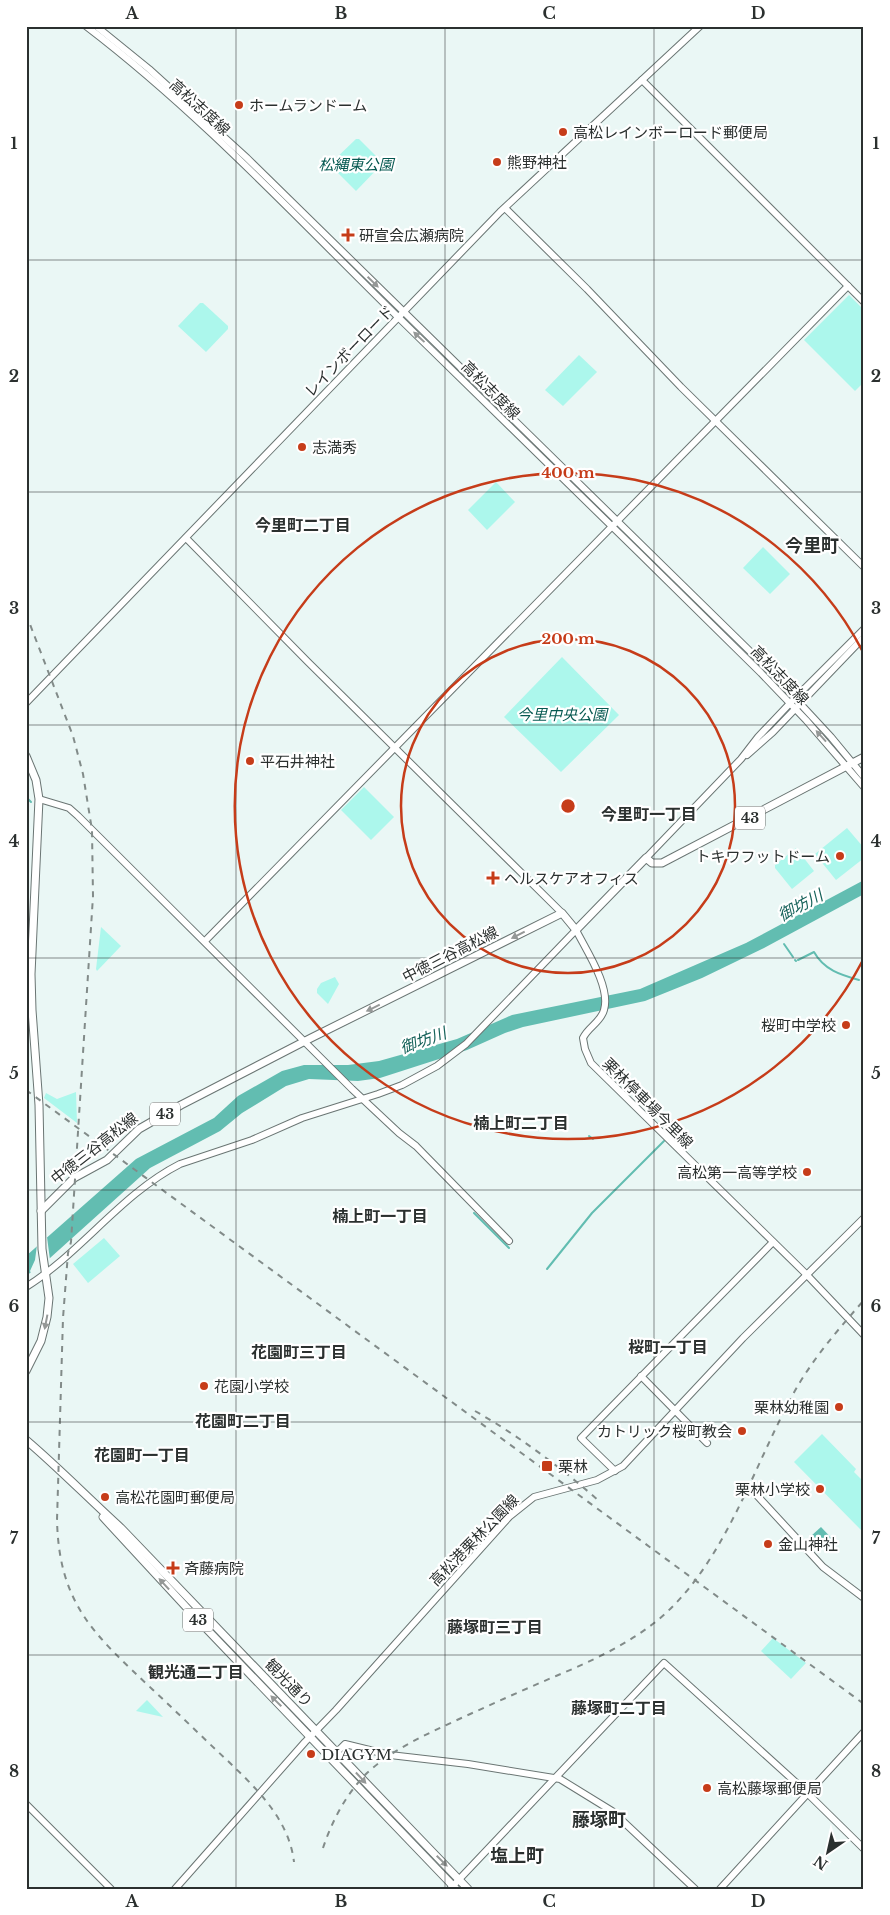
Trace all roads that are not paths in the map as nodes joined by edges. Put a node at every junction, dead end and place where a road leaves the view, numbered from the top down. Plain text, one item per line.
1 (86, 26) edge
2 (96, 26) edge
3 (700, 26) edge
4 (642, 80) junction
5 (505, 208) junction
6 (848, 286) junction
7 (864, 302) edge
8 (404, 312) junction
9 (399, 318) junction
10 (715, 420) junction
11 (614, 524) junction
12 (186, 538) junction
13 (864, 567) edge
14 (864, 629) edge
15 (864, 637) edge
16 (793, 700) junction
17 (26, 703) edge
18 (798, 706) junction
19 (395, 747) junction
20 (26, 756) edge
21 (864, 757) edge
22 (741, 759) junction
23 (850, 766) junction
24 (864, 778) edge
25 (864, 787) edge
26 (39, 799) junction
27 (646, 858) junction
28 (562, 913) junction
29 (576, 930) junction
30 (205, 941) junction
31 (305, 1041) junction
32 (364, 1098) junction
33 (41, 1211) junction
34 (864, 1218) edge
35 (509, 1241) dead end
36 (773, 1242) junction
37 (45, 1274) junction
38 (806, 1274) junction
39 (26, 1287) edge
40 (864, 1335) edge
41 (26, 1371) edge
42 (641, 1376) junction
43 (674, 1411) junction
44 (26, 1440) edge
45 (707, 1443) dead end
46 (615, 1471) junction
47 (752, 1490) dead end
48 (864, 1598) edge
49 (864, 1732) edge
50 (313, 1733) junction
51 (337, 1752) junction
52 (554, 1778) junction
53 (808, 1794) junction
54 (26, 1804) edge
55 (864, 1849) edge
56 (459, 1879) junction
57 (453, 1888) edge
58 (111, 1889) edge
59 (174, 1889) edge
60 (468, 1889) edge
61 (695, 1889) edge
62 (720, 1889) edge

1 - 9 street, 高松志度線
2 -> 8 street, 高松志度線
3 - 4 street, レインボーロード
4 - 5 street, レインボーロード
4 - 6 street
5 - 8 street, レインボーロード
5 - 10 street
6 - 7 street
6 - 10 street
8 - 9 street, レインボーロード
8 - 11 street, 高松志度線
11 -> 9 street, 高松志度線
9 - 12 street, レインボーロード
10 - 11 street
10 - 13 street
11 - 16 street, 高松志度線
11 - 19 street
12 - 17 street, レインボーロード
12 - 19 street
14 - 16 street
15 - 18 street
16 - 18 street, 高松志度線
16 - 22 street
18 - 22 street
18 - 23 street, 高松志度線
19 - 28 street
19 - 30 street
20 - 26 main road, 中徳三谷高松線
21 - 23 main road, 43
22 - 27 street
23 - 24 street, 高松志度線
23 - 25 street, 高松志度線
23 - 27 main road, 43
26 - 30 street
26 - 33 main road, 中徳三谷高松線
27 - 29 main road
28 - 29 main road
28 -> 31 main road, 中徳三谷高松線 / 43
29 - 32 street
29 - 36 street, 栗林停車場今里線
30 - 31 street
31 - 32 street
31 - 33 main road, 中徳三谷高松線 / 43
32 - 35 street
32 - 37 street
33 - 37 main road, 中徳三谷高松線
34 - 38 street, 高松港栗林公園線
36 - 38 street
36 - 42 street
37 - 39 street
37 -> 41 main road, 中徳三谷高松線
38 - 40 street
38 - 43 street, 高松港栗林公園線
42 - 43 street
42 - 46 street
43 - 45 street
43 - 46 street, 高松港栗林公園線
44 - 50 main road, 観光通り / 43
46 - 50 street, 高松港栗林公園線
47 - 48 street
49 - 53 street
50 - 51 main road, 観光通り / 43
50 - 57 main road, 観光通り / 43
50 - 59 street, 高松港栗林公園線
51 - 52 street
51 -> 56 main road, 観光通り / 43
52 - 53 street
52 - 56 street
52 - 61 street
53 - 55 street
53 - 62 street
54 - 58 street
56 - 57 street
56 - 60 main road, 観光通り / 43

